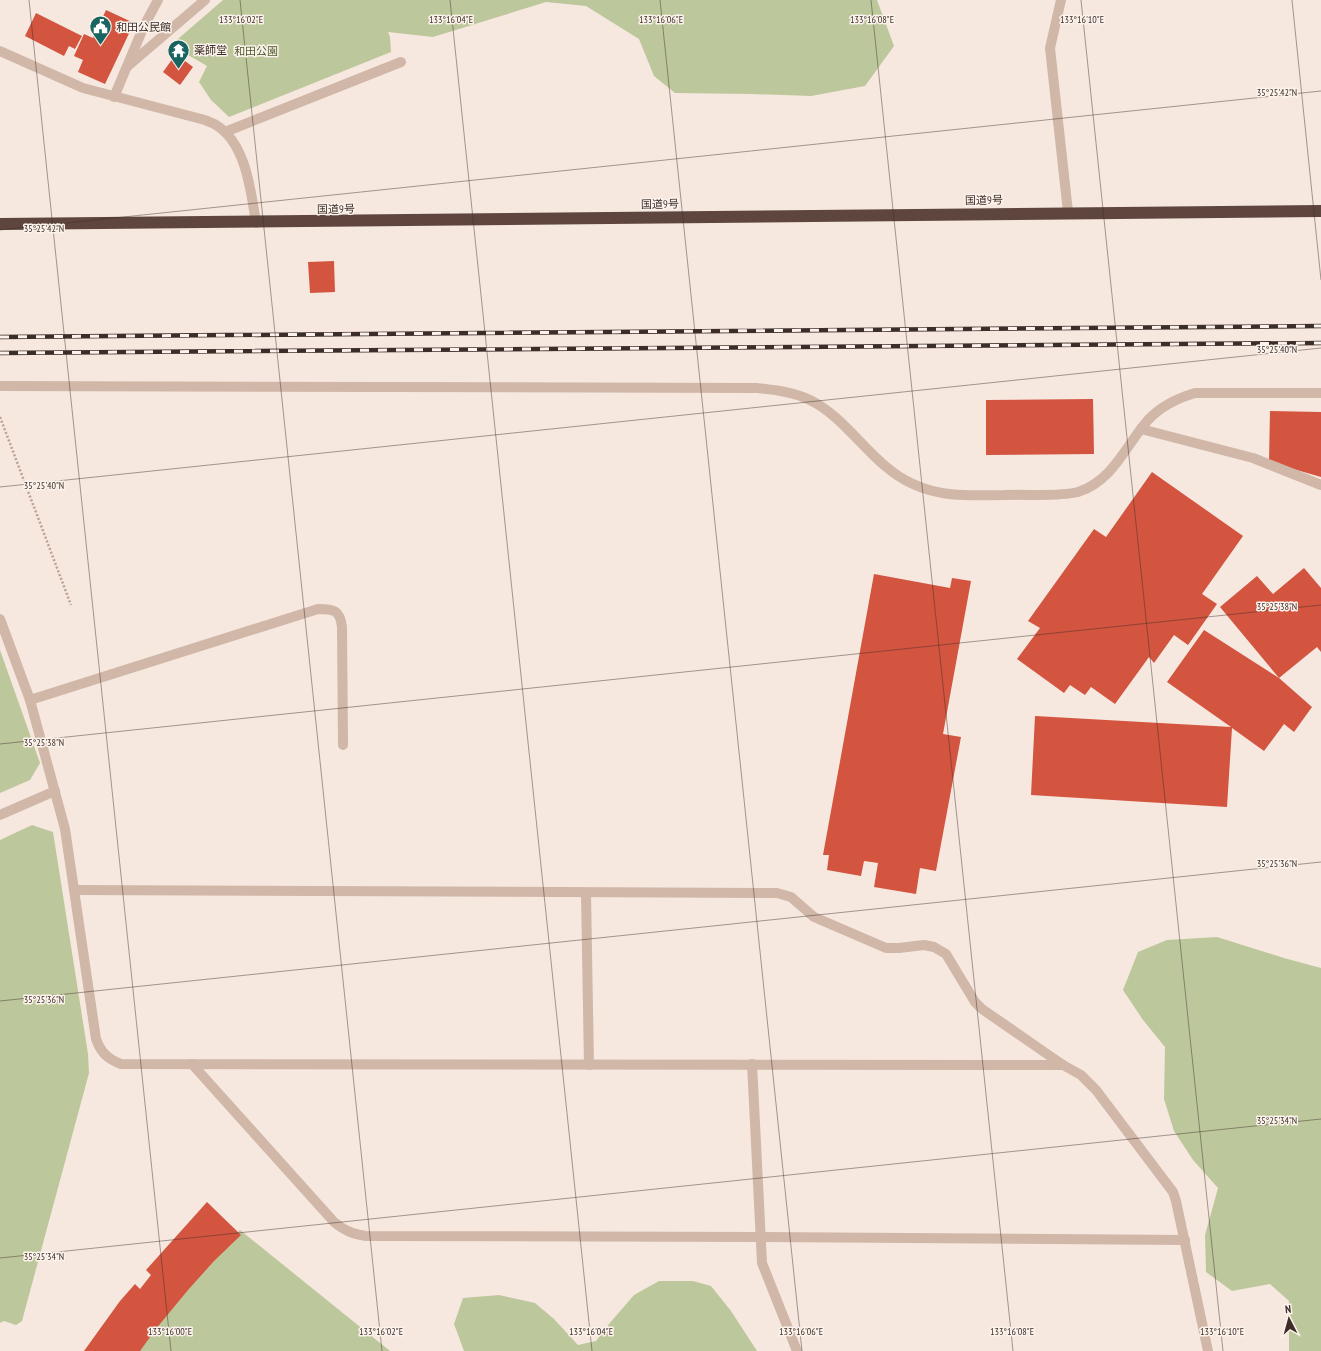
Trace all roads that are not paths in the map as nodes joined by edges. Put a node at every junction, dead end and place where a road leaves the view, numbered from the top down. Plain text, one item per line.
1 (158, 0) edge
2 (205, 0) edge
3 (1061, 0) edge
4 (0, 51) edge
5 (401, 62) dead end
6 (127, 66) junction
7 (114, 97) junction
8 (225, 132) junction
9 (1321, 211) edge
10 (1068, 212) junction
11 (256, 223) junction
12 (0, 224) edge
13 (0, 386) edge
14 (1321, 393) edge
15 (1140, 430) junction
16 (1321, 485) edge
17 (0, 619) edge
18 (30, 700) junction
19 (343, 745) dead end
20 (56, 792) junction
21 (0, 815) edge
22 (74, 890) junction
23 (586, 892) junction
24 (192, 1064) junction
25 (752, 1064) junction
26 (1063, 1064) junction
27 (589, 1065) junction
28 (760, 1237) junction
29 (1185, 1240) junction
30 (797, 1351) edge
31 (1208, 1351) edge

1 - 6 street
2 - 6 street
3 - 10 street
4 - 7 street
5 - 8 street
6 - 7 street
7 - 8 street
8 - 11 street
9 - 10 highway, 国道9号
10 - 11 highway, 国道9号
11 - 12 highway, 国道9号
13 - 15 street
14 - 15 street
15 - 16 street
17 - 18 street
18 - 19 street
18 - 20 street
20 - 21 street
20 - 22 street
22 - 23 street
22 - 24 street
23 - 26 street
23 - 27 street
24 - 27 street
24 - 28 street
25 - 26 street
25 - 27 street
25 - 28 street
26 - 29 street
28 - 29 street
28 - 30 street
29 - 31 street

